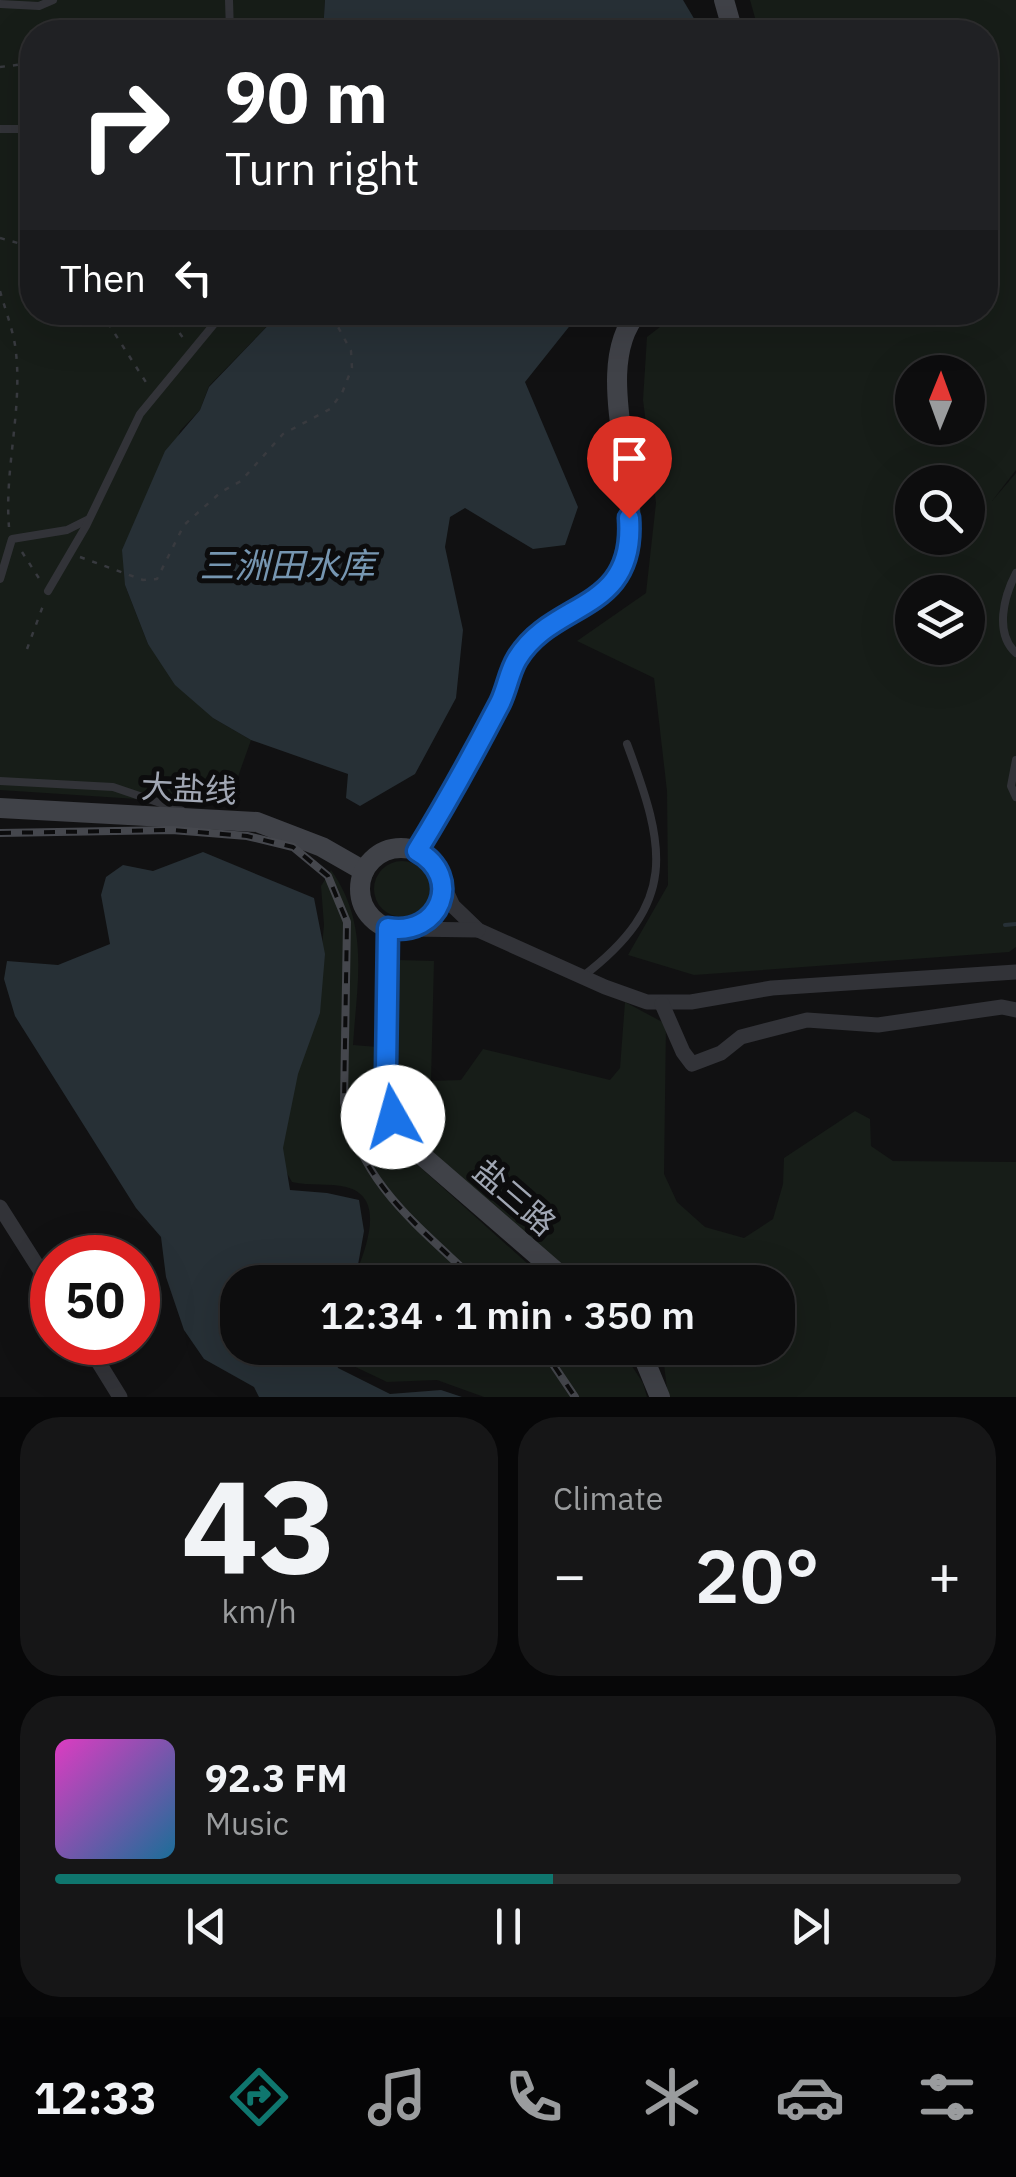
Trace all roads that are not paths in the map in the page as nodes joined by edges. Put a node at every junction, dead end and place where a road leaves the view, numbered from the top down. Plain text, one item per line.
1 (53, 0) edge
2 (0, 4) edge
3 (213, 325) edge
4 (630, 325) edge
5 (89, 518) junction
6 (1016, 573) edge
7 (0, 579) edge
8 (48, 591) road end
9 (1016, 654) edge
10 (626, 744) dead end
11 (1016, 760) edge
12 (0, 781) edge
13 (1016, 796) edge
14 (0, 808) edge
15 (204, 818) junction
16 (417, 851) junction
17 (364, 870) junction
18 (442, 882) junction
19 (388, 928) junction
20 (409, 929) junction
21 (478, 930) junction
22 (1016, 972) edge
23 (582, 977) junction
24 (662, 1004) junction
25 (1016, 1010) edge
26 (0, 1207) edge
27 (30, 1254) edge
28 (548, 1265) edge
29 (100, 1365) edge
30 (648, 1365) edge
31 (120, 1397) edge
32 (660, 1397) edge

1 - 2 lane
3 - 5 lane
4 - 16 main road
5 - 7 lane
5 - 8 lane
6 - 9 lane
10 - 23 lane
11 - 13 lane
12 - 15 lane
14 - 15 main road, 大盐线
15 - 17 main road, 大盐线
16 - 17 main road
16 - 18 main road
17 - 19 main road
18 - 20 main road
18 - 21 street
19 - 20 main road
19 - 28 main road, 盐三路
20 - 21 street
21 - 23 street
22 - 24 street
23 - 24 street
24 - 25 street
26 - 27 street
29 - 31 street
30 - 32 main road

